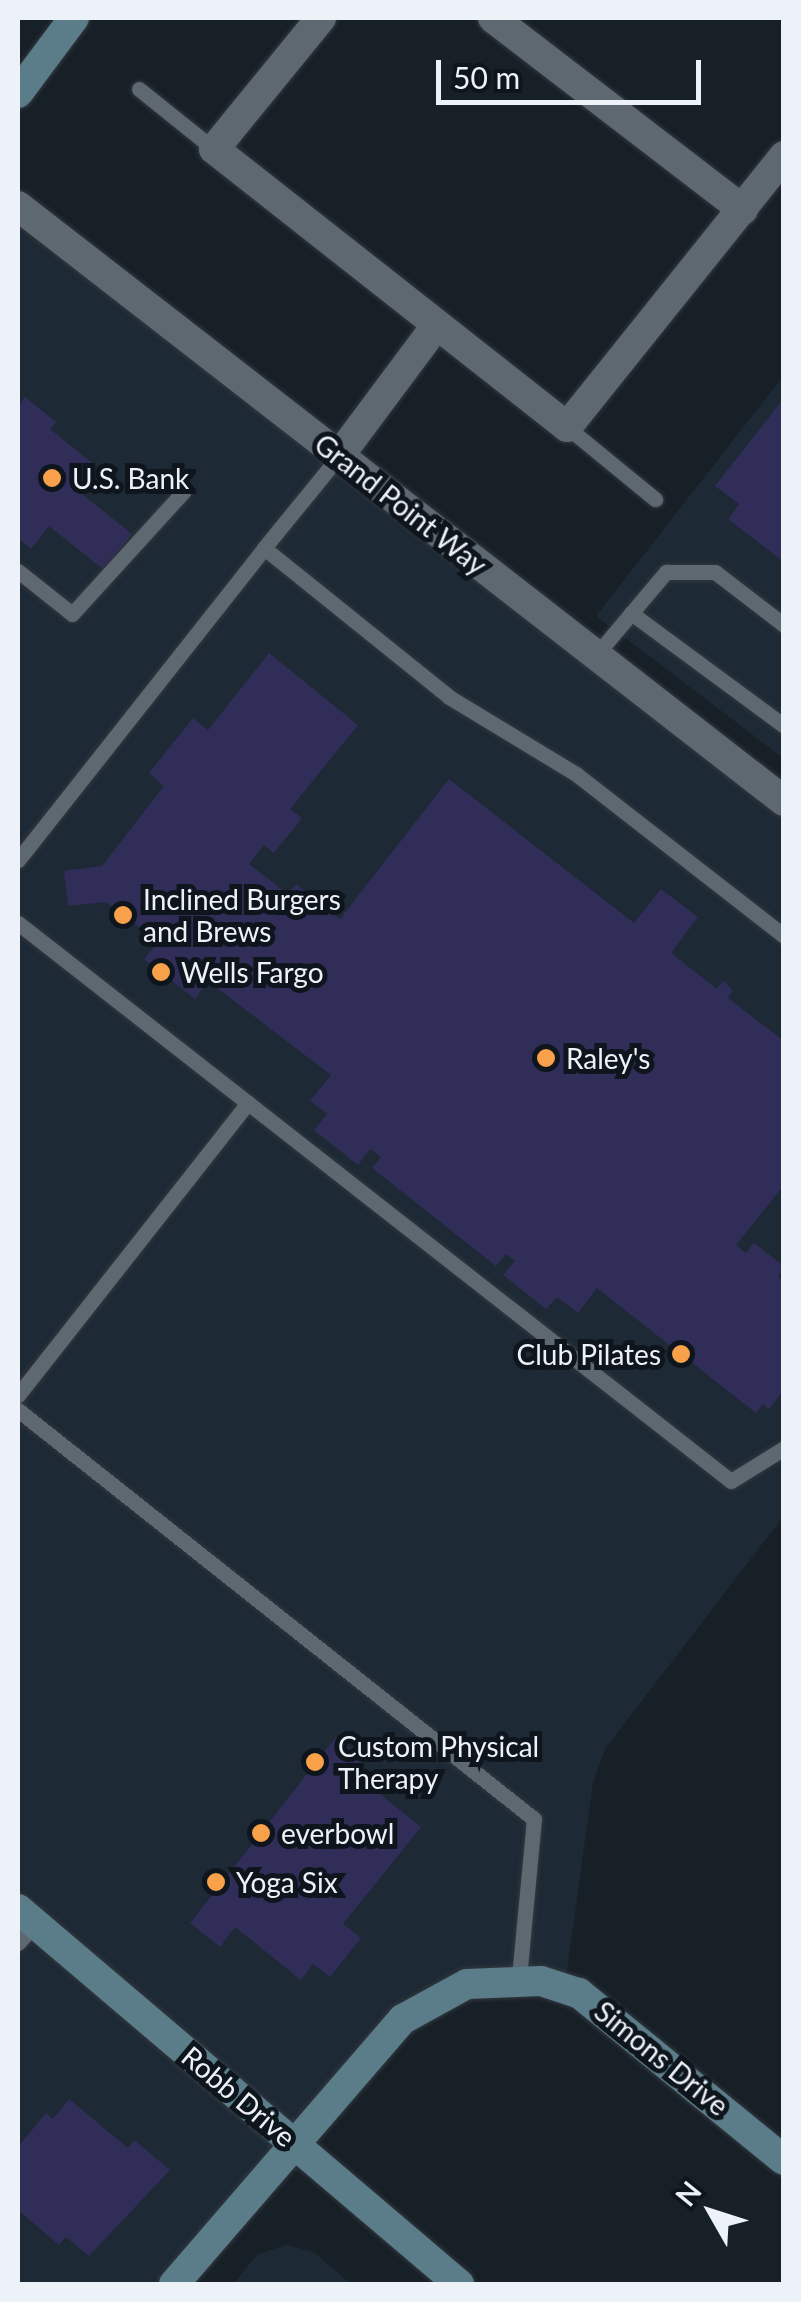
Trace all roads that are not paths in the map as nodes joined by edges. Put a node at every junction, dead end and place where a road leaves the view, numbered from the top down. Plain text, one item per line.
1 (74, 18) edge
2 (322, 18) edge
3 (493, 18) edge
4 (138, 89) dead end
5 (18, 93) edge
6 (214, 149) junction
7 (784, 156) edge
8 (18, 206) edge
9 (743, 210) junction
10 (436, 326) junction
11 (567, 427) junction
12 (339, 456) junction
13 (184, 491) dead end
14 (655, 499) dead end
15 (264, 548) junction
16 (18, 571) edge
17 (632, 613) junction
18 (784, 625) edge
19 (596, 655) junction
20 (784, 726) edge
21 (784, 801) edge
22 (18, 860) edge
23 (18, 923) edge
24 (784, 936) edge
25 (248, 1103) junction
26 (18, 1395) edge
27 (18, 1410) edge
28 (784, 1448) edge
29 (23, 1925) edge
30 (519, 1979) junction
31 (295, 2144) junction
32 (784, 2160) edge
33 (174, 2284) edge
34 (459, 2284) edge

1 - 5 street
2 - 6 street
3 - 9 street
4 - 6 lane
6 - 10 street
7 - 9 street
8 - 12 street, Grand Point Way
9 - 11 street
10 - 11 street
10 - 12 street
11 - 14 lane
12 - 15 lane
12 - 19 street, Grand Point Way
13 - 16 lane
15 - 22 lane
15 - 24 lane
17 - 18 lane
17 - 19 lane
17 - 20 lane
19 - 21 street, Grand Point Way
23 - 25 lane
25 - 26 lane
25 - 28 lane
27 - 30 lane
29 - 31 street, Robb Drive
30 - 31 street, Simons Drive
30 - 32 street, Simons Drive
31 - 33 street, Simons Drive
31 - 34 street, Robb Drive

